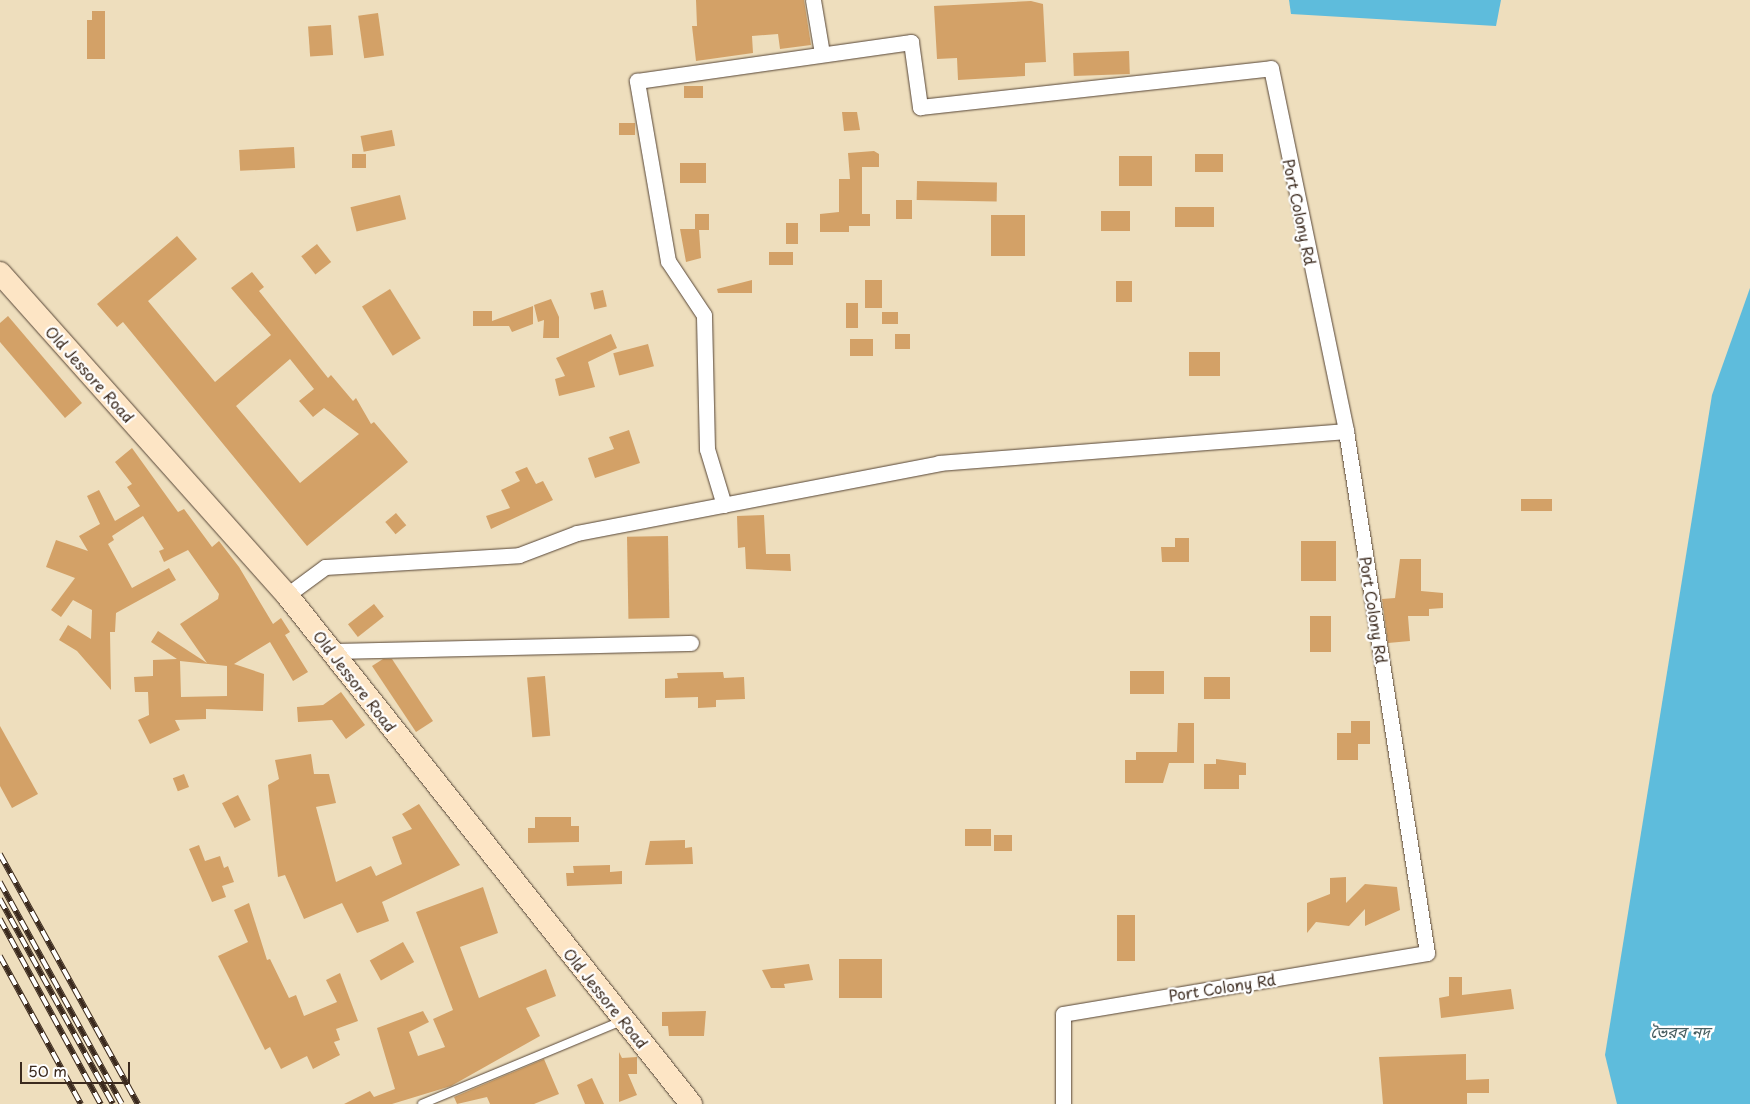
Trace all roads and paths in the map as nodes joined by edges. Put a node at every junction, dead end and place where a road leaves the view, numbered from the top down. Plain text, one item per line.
1 (813, 0) edge
2 (822, 53) junction
3 (0, 273) edge
4 (1346, 431) junction
5 (724, 505) junction
6 (287, 595) junction
7 (691, 643) dead end
8 (332, 651) junction
9 (624, 1020) junction
10 (422, 1104) edge
11 (691, 1104) edge
12 (1063, 1104) edge

1 - 2 street
2 - 4 street, Port Colony Rd
2 - 5 street
3 - 6 main road, Old Jessore Road
4 - 5 street
4 - 12 street, Port Colony Rd
5 - 6 street
6 - 8 main road, Old Jessore Road
7 - 8 street
8 - 9 main road, Old Jessore Road
9 - 10 lane
9 - 11 main road, Old Jessore Road

